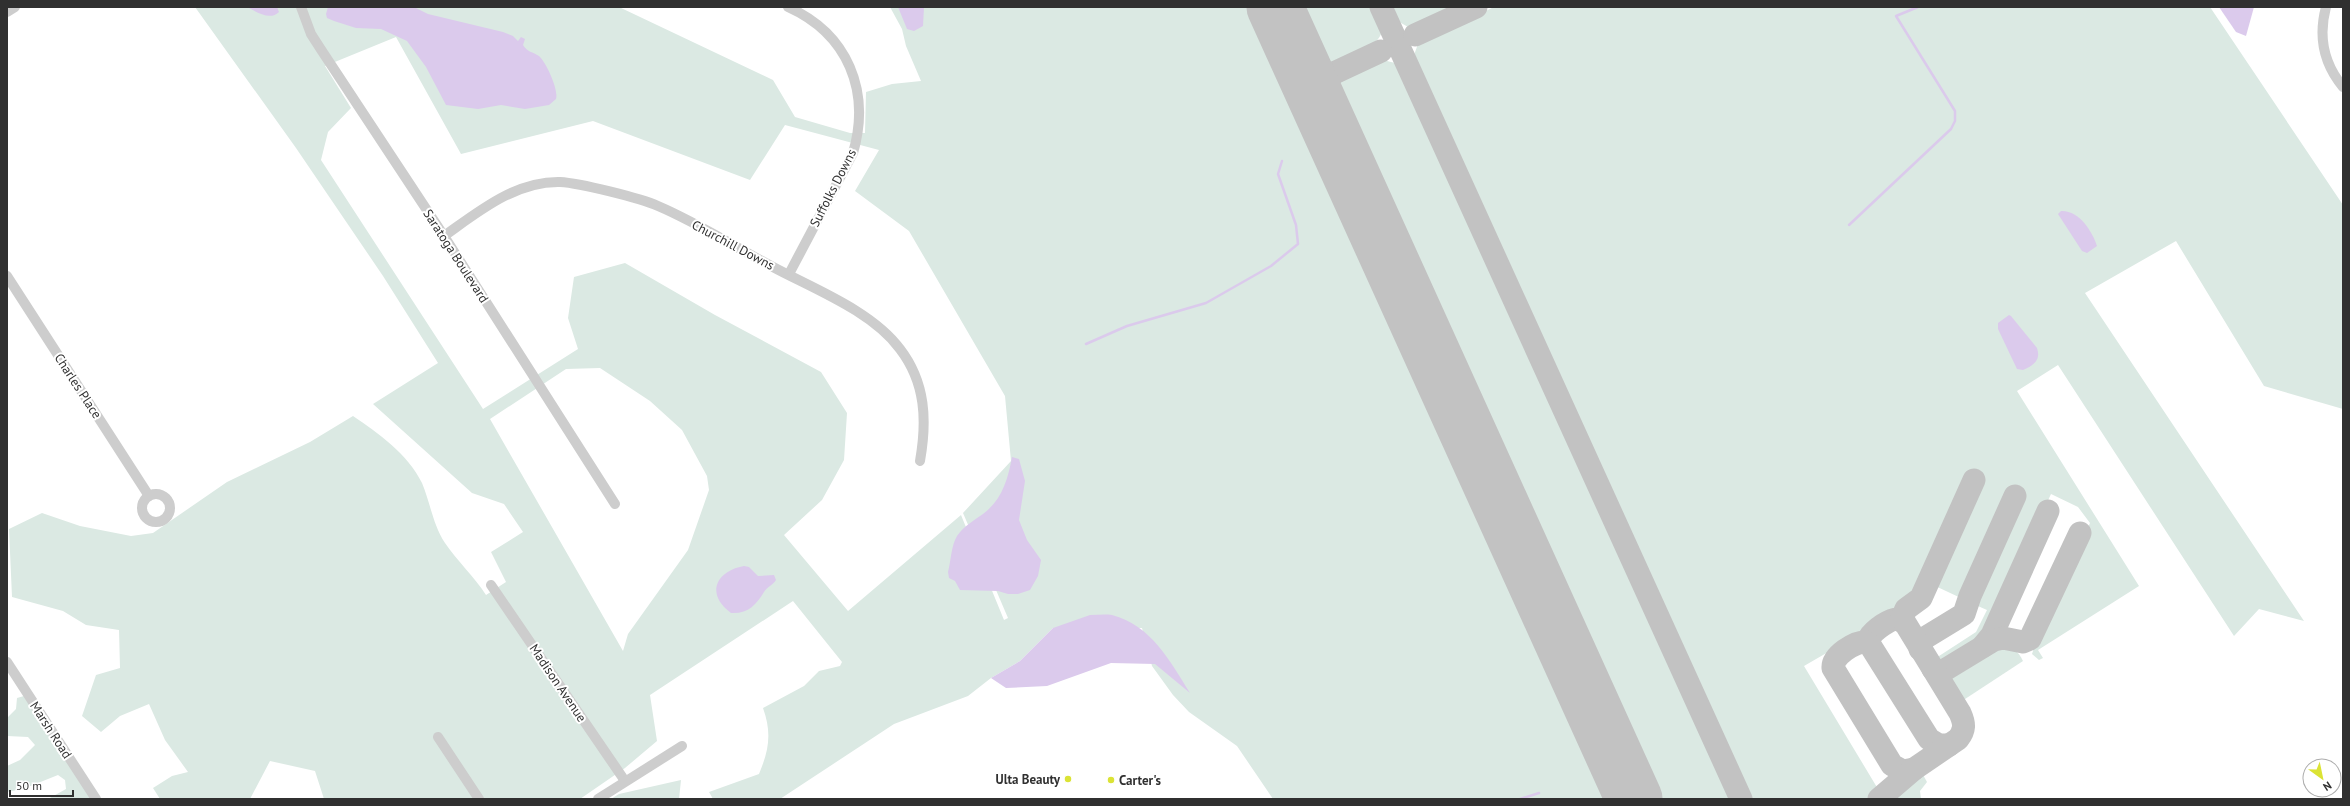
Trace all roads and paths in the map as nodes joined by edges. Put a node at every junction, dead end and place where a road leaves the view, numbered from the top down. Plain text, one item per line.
1 (15, 7) edge
2 (301, 7) edge
3 (788, 7) edge
4 (2326, 7) edge
5 (7, 12) edge
6 (2343, 88) edge
7 (444, 236) junction
8 (789, 274) junction
9 (7, 276) edge
10 (920, 461) dead end
11 (149, 496) dead end
12 (615, 504) dead end
13 (491, 585) dead end
14 (7, 662) edge
15 (438, 737) dead end
16 (682, 746) dead end
17 (625, 781) junction
18 (96, 799) edge
19 (479, 799) edge
20 (598, 799) edge

1 - 5 street
2 - 7 street, Saratoga Boulevard
3 - 8 street, Suffolks Downs
4 - 6 street
7 - 8 street, Churchill Downs
7 - 12 street, Saratoga Boulevard
8 - 10 street, Churchill Downs
9 - 11 street, Charles Place
13 - 17 street, Madison Avenue
14 - 18 street, Marsh Road
15 - 19 street
16 - 17 street
17 - 20 street

